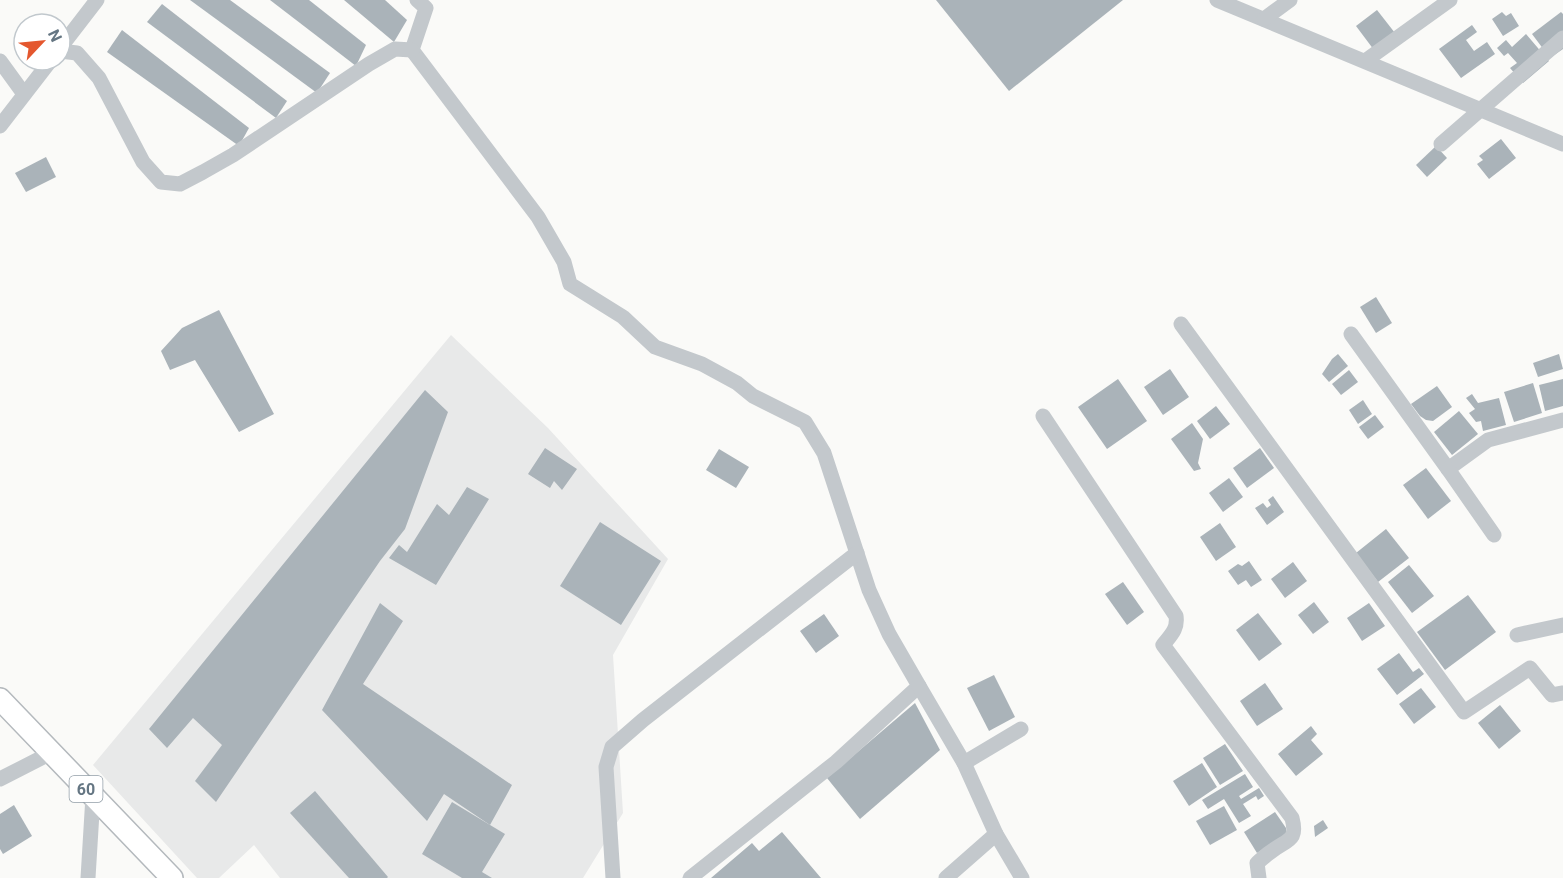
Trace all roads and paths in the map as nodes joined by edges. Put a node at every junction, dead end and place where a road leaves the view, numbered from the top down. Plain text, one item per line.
1 (97, 0) edge
2 (417, 0) edge
3 (1217, 0) edge
4 (1290, 0) edge
5 (1450, 0) edge
6 (1264, 19) junction
7 (72, 33) edge
8 (1563, 38) edge
9 (412, 50) junction
10 (72, 53) edge
11 (0, 61) edge
12 (1365, 62) junction
13 (41, 72) edge
14 (24, 94) junction
15 (1481, 110) junction
16 (0, 126) edge
17 (1441, 144) dead end
18 (1563, 144) edge
19 (1181, 324) dead end
20 (1351, 334) dead end
21 (1043, 416) dead end
22 (1563, 420) edge
23 (1448, 469) junction
24 (1494, 535) dead end
25 (857, 554) junction
26 (1563, 626) edge
27 (1517, 635) dead end
28 (919, 686) junction
29 (1563, 693) edge
30 (0, 699) edge
31 (1021, 729) dead end
32 (51, 753) junction
33 (964, 763) junction
34 (0, 779) edge
35 (93, 796) junction
36 (996, 834) junction
37 (88, 878) edge
38 (172, 878) edge
39 (613, 878) edge
40 (690, 878) edge
41 (945, 878) edge
42 (1022, 878) edge
43 (1259, 878) edge

1 - 7 street
2 - 9 street
3 - 6 street
4 - 6 street
5 - 12 street
6 - 12 street
8 - 15 street
9 - 10 street
9 - 25 street
11 - 14 street
12 - 15 street
13 - 14 street
14 - 16 street
15 - 17 street
15 - 18 street
19 - 29 street
20 - 23 street
21 - 43 street
22 - 23 street
23 - 24 street
25 - 28 street
25 - 39 street
26 - 27 street
28 - 33 street
28 - 40 street
30 - 32 highway, 60
31 - 33 street
32 - 34 street
32 - 35 highway, 60
33 - 36 street
35 - 37 street
35 - 38 highway, 60
36 - 41 street
36 - 42 street

